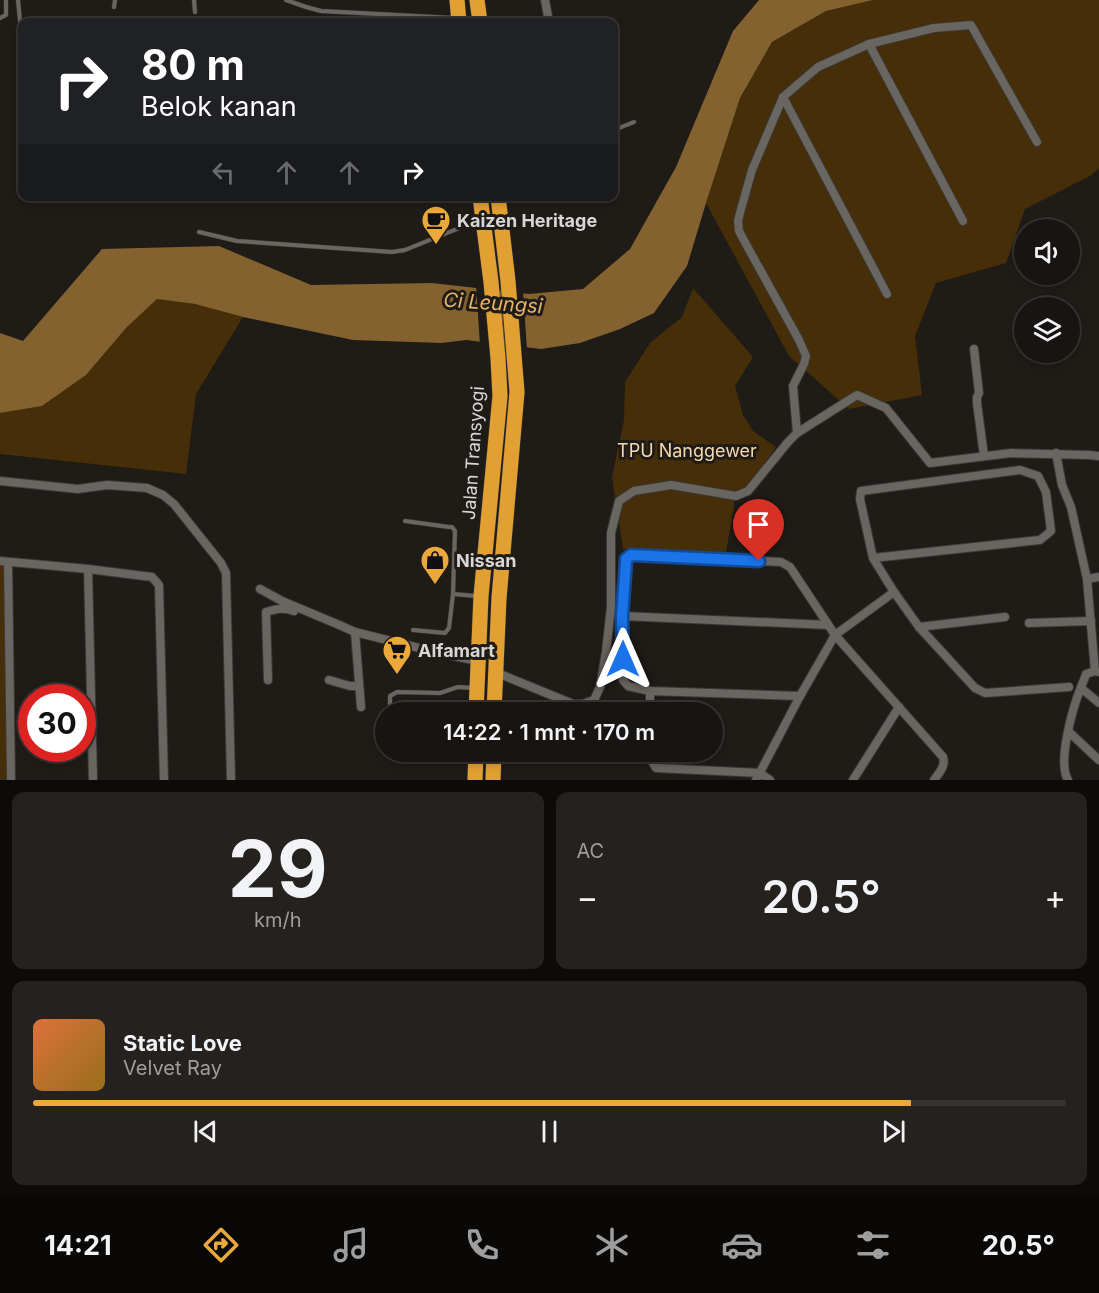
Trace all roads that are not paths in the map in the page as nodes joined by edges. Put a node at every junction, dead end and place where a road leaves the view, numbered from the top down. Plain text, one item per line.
1 (6, 0) edge
2 (18, 0) edge
3 (114, 0) edge
4 (194, 0) edge
5 (286, 0) edge
6 (457, 0) edge
7 (477, 0) edge
8 (545, 0) edge
9 (114, 7) dead end
10 (195, 12) dead end
11 (0, 18) edge
12 (20, 18) edge
13 (431, 18) edge
14 (459, 18) edge
15 (479, 18) edge
16 (548, 18) edge
17 (870, 44) junction
18 (783, 97) junction
19 (634, 123) dead end
20 (618, 129) edge
21 (1037, 142) dead end
22 (481, 201) edge
23 (499, 201) edge
24 (483, 219) junction
25 (963, 221) dead end
26 (199, 232) dead end
27 (887, 294) dead end
28 (974, 350) dead end
29 (797, 433) junction
30 (1056, 453) junction
31 (984, 456) junction
32 (1099, 456) edge
33 (0, 481) edge
34 (405, 521) dead end
35 (873, 558) junction
36 (4, 562) edge
37 (88, 569) junction
38 (1099, 578) edge
39 (1087, 579) junction
40 (260, 589) dead end
41 (894, 592) junction
42 (453, 594) junction
43 (481, 596) junction
44 (622, 616) junction
45 (1005, 617) dead end
46 (1091, 621) junction
47 (1029, 623) dead end
48 (828, 625) junction
49 (919, 627) junction
50 (413, 630) dead end
51 (835, 635) junction
52 (356, 636) junction
53 (478, 661) junction
54 (495, 672) junction
55 (1097, 672) edge
56 (268, 680) dead end
57 (329, 680) dead end
58 (359, 686) junction
59 (1069, 687) dead end
60 (1081, 688) junction
61 (476, 689) junction
62 (650, 692) junction
63 (800, 696) junction
64 (390, 702) edge
65 (476, 702) edge
66 (494, 702) edge
67 (650, 702) edge
68 (1099, 703) edge
69 (361, 707) dead end
70 (899, 707) junction
71 (1069, 732) junction
72 (1099, 760) edge
73 (476, 762) edge
74 (494, 762) edge
75 (652, 762) edge
76 (758, 777) edge
77 (12, 780) edge
78 (93, 780) edge
79 (164, 780) edge
80 (231, 780) edge
81 (475, 780) edge
82 (493, 780) edge
83 (770, 780) edge
84 (853, 780) edge
85 (934, 780) edge
86 (1068, 780) edge

1 - 11 lane
2 - 12 lane
3 - 9 lane
4 - 10 lane
5 - 13 lane
6 - 14 highway
7 - 15 highway
8 - 16 street
17 - 18 street
17 - 21 street
17 - 25 street
18 - 27 street
18 - 29 street
19 - 20 lane
22 - 24 highway, Jalan Transyogi
23 - 54 highway
24 - 26 lane
24 - 43 highway, Jalan Transyogi
28 - 31 street
29 - 31 street
29 - 54 street
30 - 31 street
30 - 32 street
30 - 39 street
33 - 80 street
34 - 42 lane
35 - 35 street
35 - 41 street
36 - 37 street
36 - 77 street
37 - 78 street
37 - 79 street
38 - 39 street
39 - 46 street
40 - 52 street
41 - 49 street
41 - 51 street
42 - 43 lane
42 - 50 lane
43 - 53 highway, Jalan Transyogi
44 - 48 street
44 - 48 street
44 - 62 street
45 - 49 street
46 - 47 street
46 - 55 street
48 - 51 street
49 - 59 street
51 - 63 street
51 - 70 street
52 - 53 street
52 - 56 street
52 - 58 street
53 - 61 highway, Jalan Transyogi
54 - 66 highway
55 - 60 street
57 - 58 street
58 - 69 street
60 - 68 street
60 - 71 street
61 - 64 lane
61 - 65 highway, Jalan Transyogi
62 - 63 street
62 - 67 street
63 - 76 street
70 - 84 street
70 - 85 street
71 - 72 street
71 - 86 street
73 - 81 highway
74 - 82 highway
75 - 76 street
76 - 83 street

